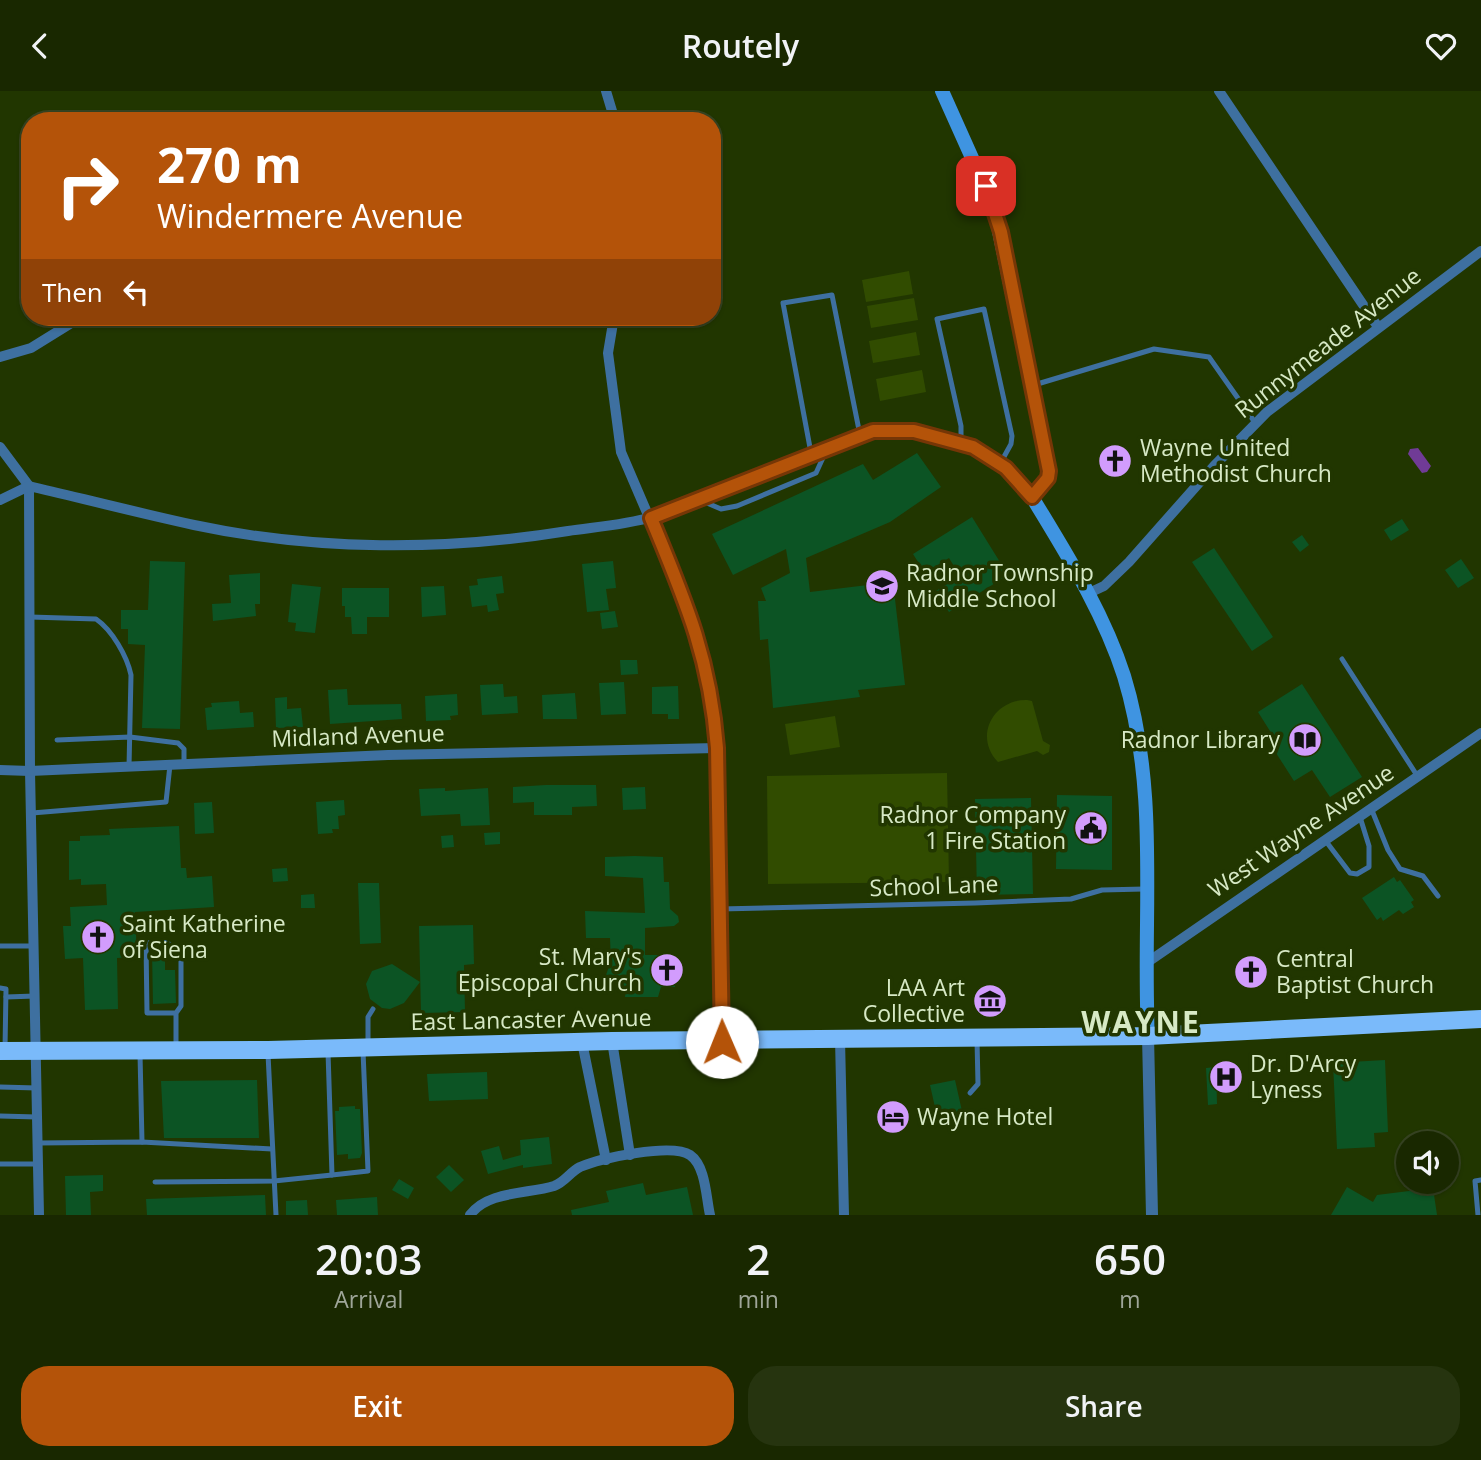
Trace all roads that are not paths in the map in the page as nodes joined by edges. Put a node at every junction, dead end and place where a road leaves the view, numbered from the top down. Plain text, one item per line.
1 (606, 91) edge
2 (942, 91) edge
3 (1219, 91) edge
4 (612, 112) edge
5 (1481, 251) edge
6 (66, 326) edge
7 (612, 326) edge
8 (1378, 327) junction
9 (0, 357) edge
10 (1031, 386) junction
11 (1256, 424) junction
12 (860, 435) junction
13 (961, 442) junction
14 (0, 447) edge
15 (827, 447) junction
16 (811, 453) junction
17 (1000, 464) junction
18 (29, 485) junction
19 (1032, 497) junction
20 (697, 499) junction
21 (0, 500) edge
22 (651, 518) junction
23 (1089, 593) junction
24 (30, 617) junction
25 (1342, 659) dead end
26 (1481, 733) edge
27 (130, 737) junction
28 (57, 740) dead end
29 (717, 748) junction
30 (184, 764) junction
31 (170, 765) junction
32 (129, 767) junction
33 (0, 770) edge
34 (30, 772) junction
35 (1418, 777) junction
36 (1371, 808) junction
37 (31, 813) junction
38 (1359, 816) junction
39 (1325, 840) junction
40 (1147, 889) junction
41 (1438, 896) dead end
42 (720, 909) junction
43 (0, 946) edge
44 (34, 946) junction
45 (1145, 964) junction
46 (0, 988) edge
47 (35, 996) junction
48 (6, 997) junction
49 (373, 1009) dead end
50 (3, 1010) edge
51 (176, 1013) junction
52 (1481, 1019) edge
53 (3, 1030) edge
54 (1148, 1036) junction
55 (977, 1037) junction
56 (840, 1039) junction
57 (611, 1041) junction
58 (582, 1042) junction
59 (722, 1042) junction
60 (366, 1048) junction
61 (327, 1049) junction
62 (268, 1050) junction
63 (3, 1051) edge
64 (36, 1051) junction
65 (140, 1051) junction
66 (176, 1051) junction
67 (0, 1087) edge
68 (37, 1088) junction
69 (970, 1093) dead end
70 (0, 1116) edge
71 (37, 1117) junction
72 (142, 1142) junction
73 (38, 1143) junction
74 (272, 1149) junction
75 (630, 1155) junction
76 (606, 1160) junction
77 (0, 1164) edge
78 (38, 1164) junction
79 (332, 1175) junction
80 (1481, 1180) edge
81 (274, 1181) junction
82 (155, 1182) dead end
83 (39, 1215) edge
84 (276, 1215) edge
85 (470, 1215) edge
86 (710, 1215) edge
87 (844, 1215) edge
88 (1152, 1215) edge
89 (1478, 1215) edge

1 - 4 street
2 - 10 main road
3 - 8 street
5 - 8 street, Runnymeade Avenue
6 - 9 street
7 - 22 street
8 - 11 street, Runnymeade Avenue
10 - 11 lane
10 - 19 main road
11 - 23 street, Runnymeade Avenue
12 - 13 street
12 - 15 street
12 - 16 lane
13 - 17 street
13 - 17 lane
14 - 18 street
15 - 16 street
15 - 20 lane
16 - 20 street
17 - 19 street
18 - 21 street
18 - 22 street
18 - 24 street
19 - 23 main road
20 - 22 street
22 - 29 street
23 - 40 main road
24 - 27 lane
24 - 34 street
25 - 35 lane
26 - 35 street, West Wayne Avenue
27 - 28 lane
27 - 30 lane
27 - 32 lane
29 - 30 street, Midland Avenue
29 - 42 street
30 - 31 street, Midland Avenue
31 - 32 street, Midland Avenue
31 - 37 lane
32 - 34 street, Midland Avenue
33 - 34 street, Midland Avenue
34 - 37 street
35 - 36 street, West Wayne Avenue
36 - 38 street, West Wayne Avenue
36 - 41 lane
37 - 44 street
38 - 39 street, West Wayne Avenue
38 - 39 lane
39 - 45 street, West Wayne Avenue
40 - 42 lane, School Lane
40 - 45 main road
42 - 59 street
43 - 44 lane
44 - 47 street
45 - 54 main road
46 - 48 lane
47 - 48 lane
47 - 64 street
48 - 50 lane
49 - 60 lane
50 - 53 lane
51 - 51 lane
51 - 66 lane
52 - 54 highway, East Lancaster Avenue
53 - 63 lane
54 - 55 highway, East Lancaster Avenue
54 - 88 street
55 - 56 highway, East Lancaster Avenue
55 - 69 lane
56 - 59 highway, East Lancaster Avenue
56 - 87 street
57 - 58 highway, East Lancaster Avenue
57 - 59 highway, East Lancaster Avenue
57 - 75 street
58 - 60 highway, East Lancaster Avenue
58 - 76 street
60 - 61 highway, East Lancaster Avenue
60 - 79 lane
61 - 62 highway, East Lancaster Avenue
61 - 79 lane
62 - 66 highway, East Lancaster Avenue
62 - 74 lane
63 - 64 highway, East Lancaster Avenue
64 - 65 highway, East Lancaster Avenue
64 - 68 street
65 - 66 highway, East Lancaster Avenue
65 - 72 lane
67 - 68 lane
68 - 71 street
70 - 71 lane
71 - 73 street
72 - 73 lane
72 - 74 lane
73 - 78 street
74 - 81 lane
75 - 76 street
75 - 86 street
76 - 85 street
77 - 78 lane
78 - 83 street
79 - 81 lane
80 - 89 lane
81 - 82 lane
81 - 84 lane

